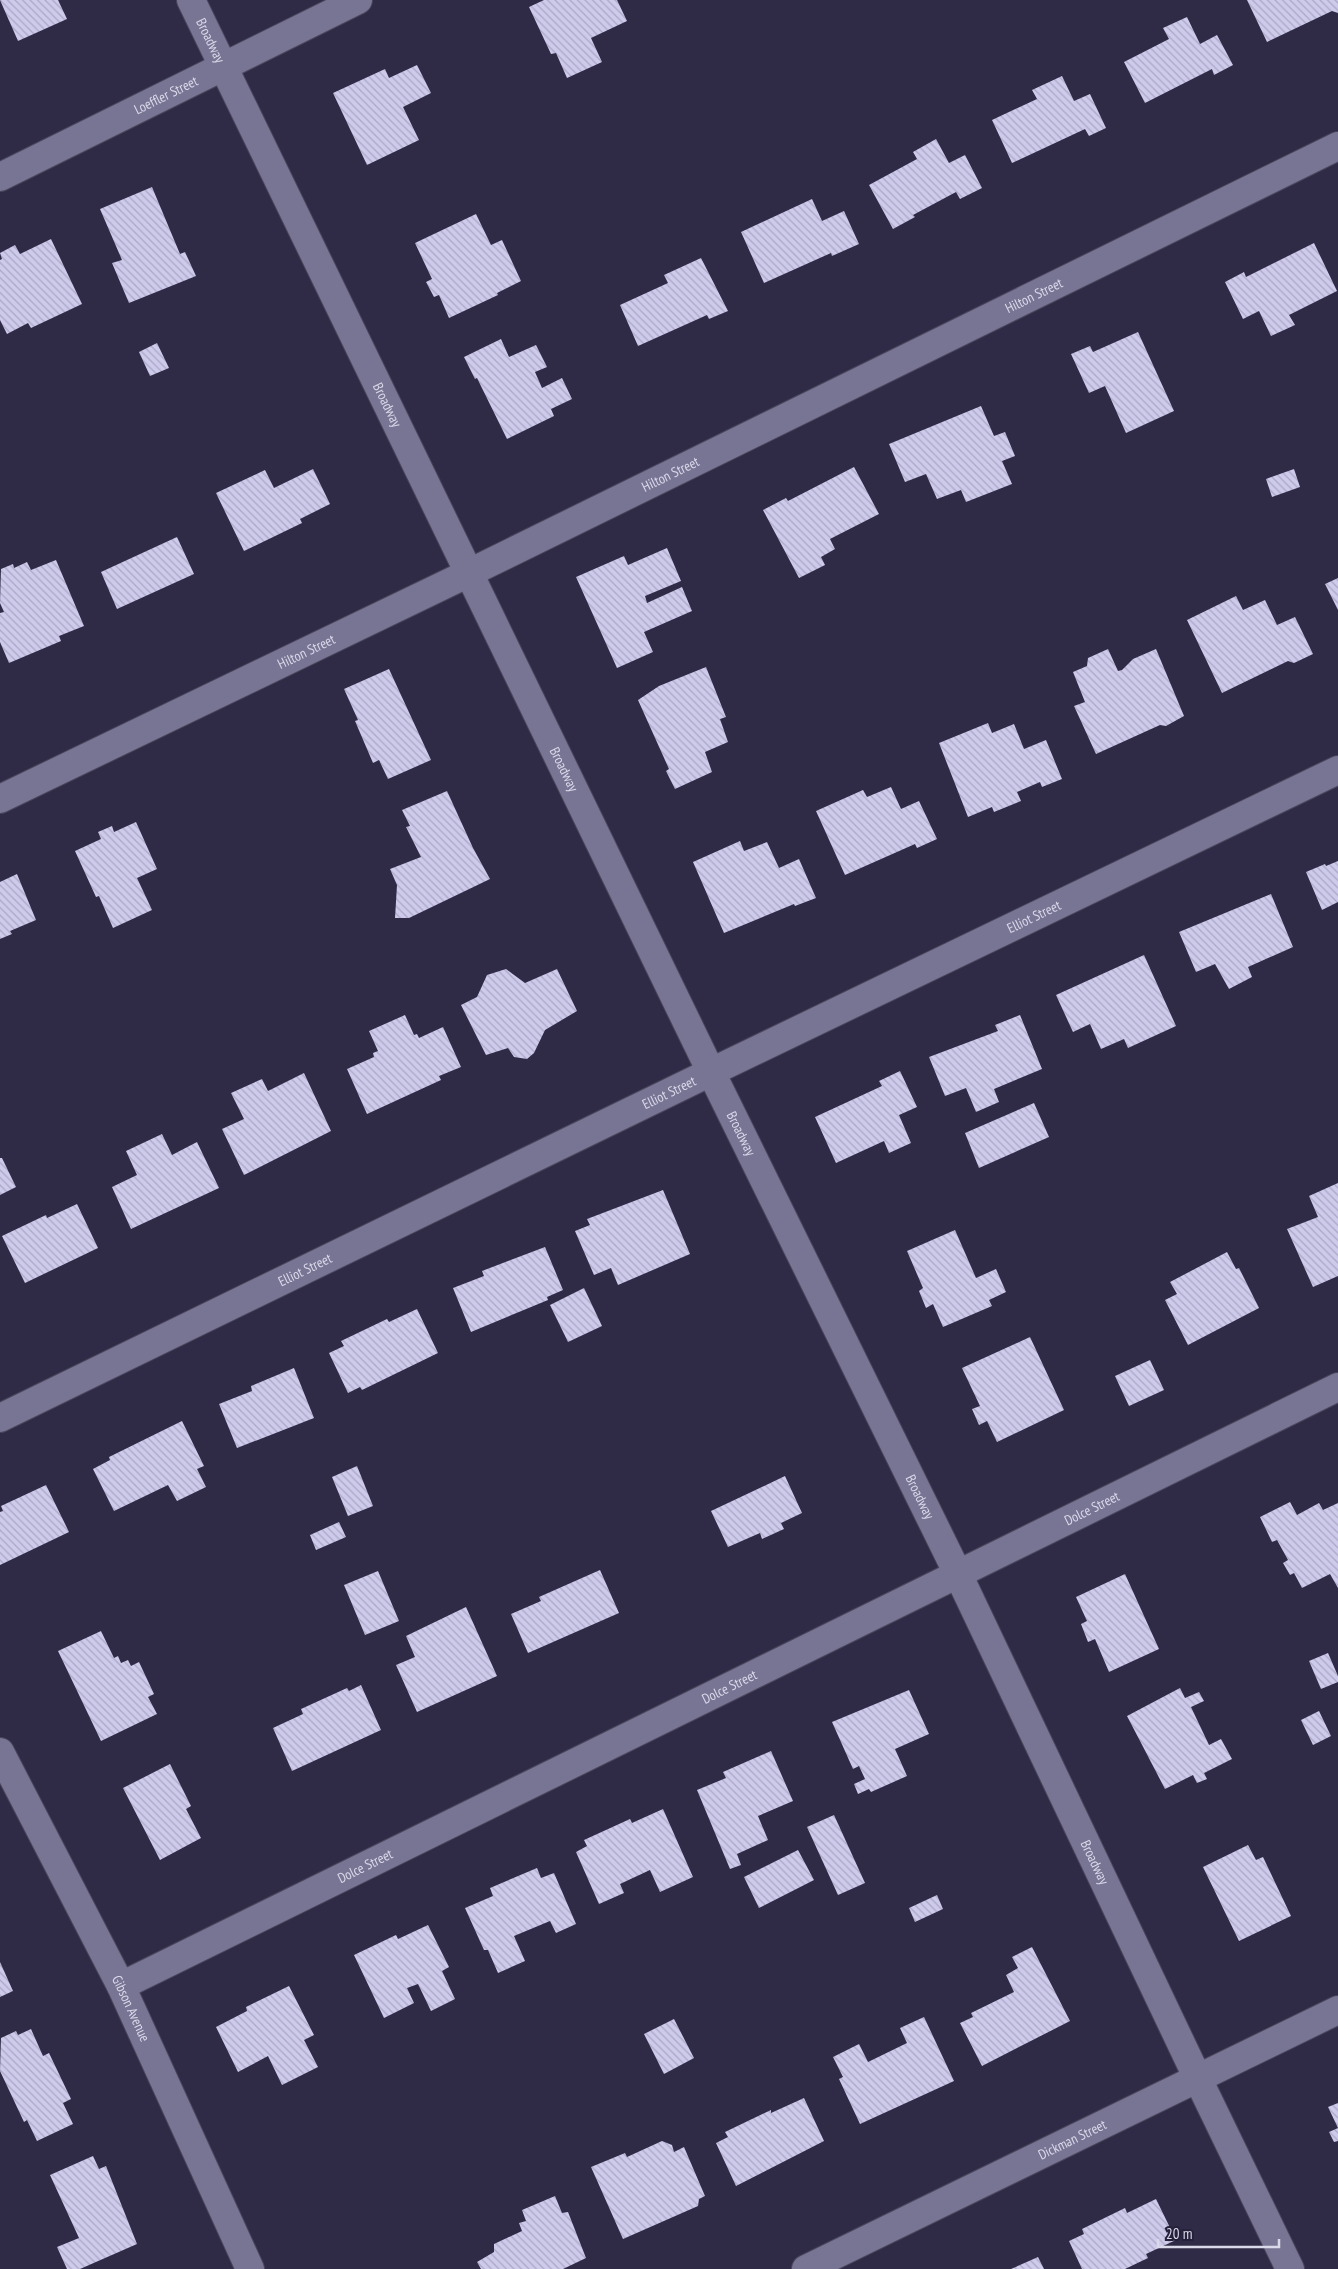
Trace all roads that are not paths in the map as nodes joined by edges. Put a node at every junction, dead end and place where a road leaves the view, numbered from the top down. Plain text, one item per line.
1 (191, 0) edge
2 (358, 0) edge
3 (224, 68) junction
4 (1338, 146) edge
5 (0, 176) edge
6 (469, 573) junction
7 (1338, 770) edge
8 (0, 800) edge
9 (711, 1072) junction
10 (1338, 1387) edge
11 (0, 1418) edge
12 (958, 1574) junction
13 (0, 1752) edge
14 (121, 1986) junction
15 (1338, 2010) edge
16 (1198, 2079) junction
17 (250, 2269) edge
18 (806, 2269) edge
19 (1290, 2269) edge

1 - 3 street, Broadway
2 - 3 street, Loeffler Street
3 - 5 street, Loeffler Street
3 - 6 street, Broadway
4 - 6 street, Hilton Street
6 - 8 street, Hilton Street
6 - 9 street, Broadway
7 - 9 street, Elliot Street
9 - 11 street, Elliot Street
9 - 12 street, Broadway
10 - 12 street, Dolce Street
12 - 14 street, Dolce Street
12 - 16 street, Broadway
13 - 14 street, Gibson Avenue
14 - 17 street, Gibson Avenue
15 - 16 street, Dickman Street
16 - 18 street, Dickman Street
16 - 19 street, Broadway

